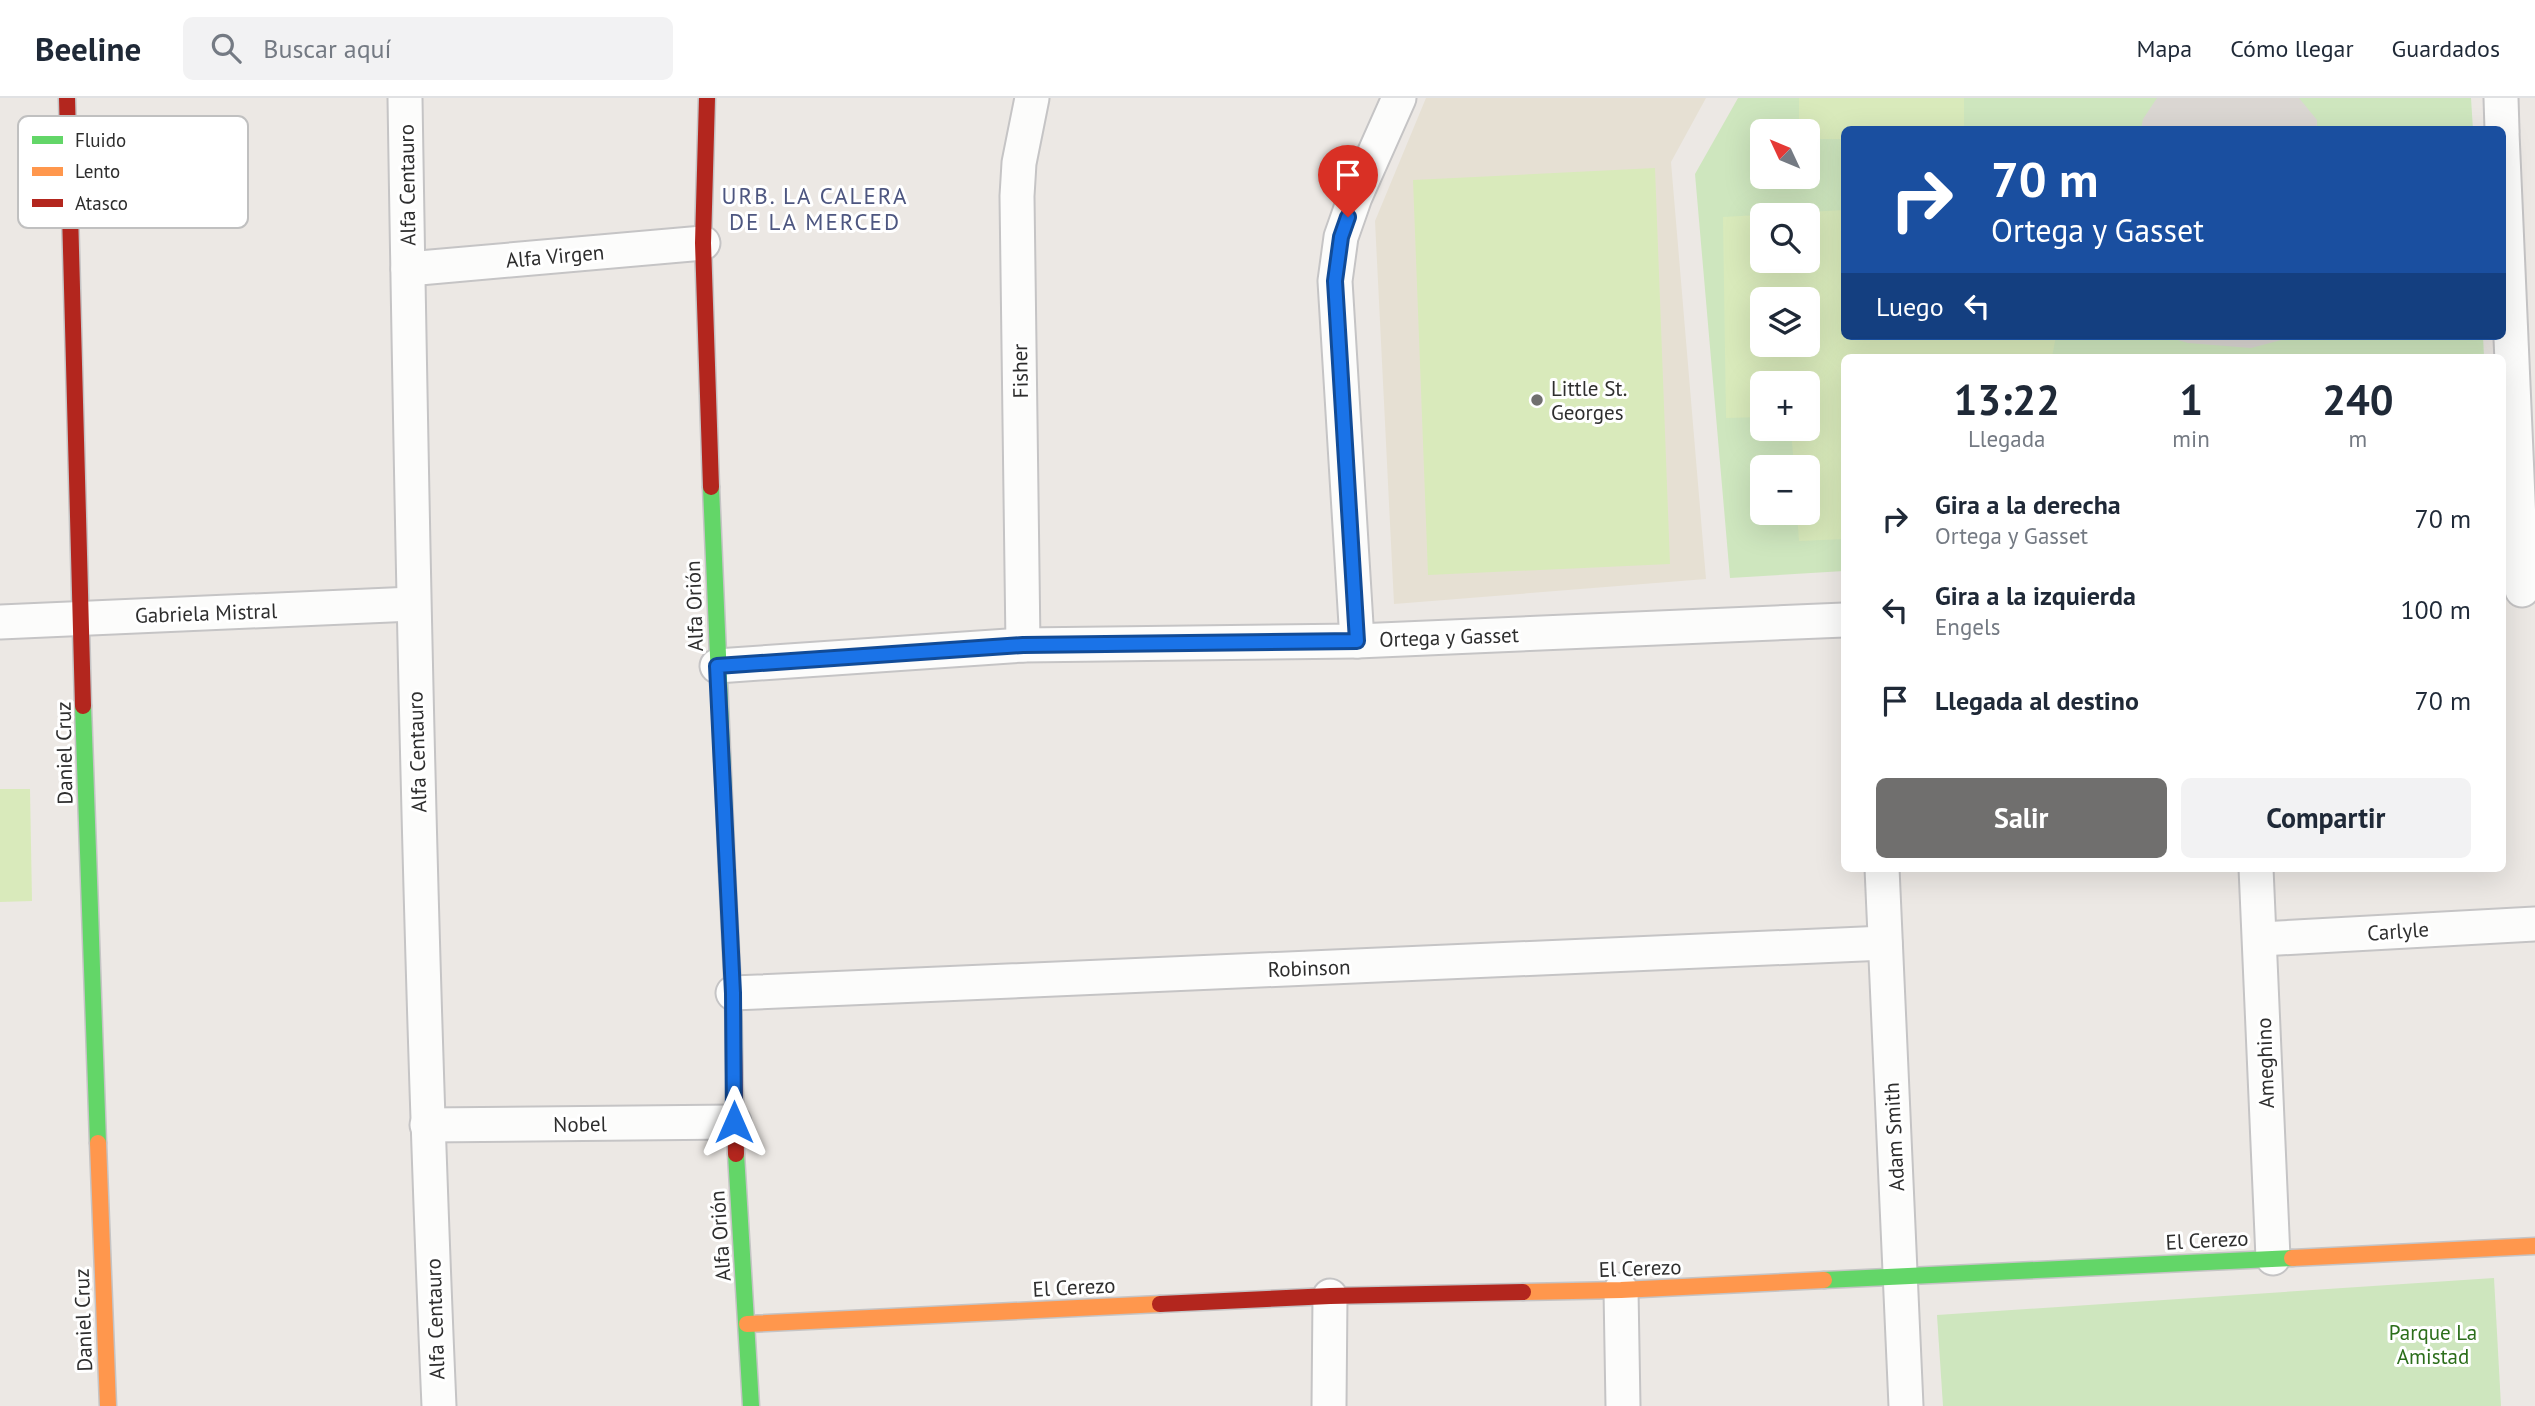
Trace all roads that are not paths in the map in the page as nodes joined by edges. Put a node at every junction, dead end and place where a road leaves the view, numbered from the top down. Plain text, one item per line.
1 (67, 98) edge
2 (405, 98) edge
3 (707, 98) edge
4 (1032, 98) edge
5 (1399, 98) edge
6 (2501, 98) edge
7 (68, 116) edge
8 (2502, 126) edge
9 (2506, 149) edge
10 (2521, 212) edge
11 (71, 228) edge
12 (703, 243) junction
13 (408, 269) junction
14 (2520, 590) edge
15 (413, 604) junction
16 (82, 618) junction
17 (1841, 620) edge
18 (0, 622) edge
19 (1357, 641) junction
20 (1023, 645) junction
21 (717, 666) junction
22 (1882, 872) edge
23 (2256, 872) edge
24 (2535, 923) edge
25 (2261, 939) junction
26 (1885, 943) junction
27 (733, 993) junction
28 (734, 1122) junction
29 (427, 1125) junction
30 (2535, 1246) edge
31 (2273, 1258) junction
32 (1900, 1275) junction
33 (1621, 1290) junction
34 (1330, 1296) junction
35 (747, 1324) junction
36 (108, 1406) edge
37 (439, 1406) edge
38 (751, 1406) edge
39 (1329, 1406) edge
40 (1623, 1406) edge
41 (1906, 1406) edge

1 - 7 street, Daniel Cruz
2 - 13 street, Alfa Centauro
3 - 12 street, Alfa Orión
4 - 20 street, Fisher
5 - 19 street
6 - 8 street
9 - 10 street
10 - 14 street
11 - 16 street, Daniel Cruz
12 - 13 street, Alfa Virgen
12 - 21 street, Alfa Orión
13 - 15 street, Alfa Centauro
15 - 16 street, Gabriela Mistral
15 - 29 street, Alfa Centauro
16 - 18 street, Gabriela Mistral
16 - 36 street, Daniel Cruz
17 - 19 street, Ortega y Gasset
19 - 20 street, Ortega y Gasset
20 - 21 street, Ortega y Gasset
21 - 27 street, Alfa Orión
22 - 26 street, Adam Smith
23 - 25 street, Ameghino
24 - 25 street, Carlyle
25 - 31 street, Ameghino
26 - 27 street, Robinson
26 - 32 street, Adam Smith
27 - 28 street, Alfa Orión
28 - 29 street, Nobel
28 - 35 street, Alfa Orión
29 - 37 street, Alfa Centauro
30 - 31 street, El Cerezo
31 - 32 street, El Cerezo
32 - 33 street, El Cerezo
32 - 41 street, Adam Smith
33 - 34 street, El Cerezo
33 - 40 street
34 - 35 street, El Cerezo
34 - 39 street
35 - 38 street, Alfa Orión

